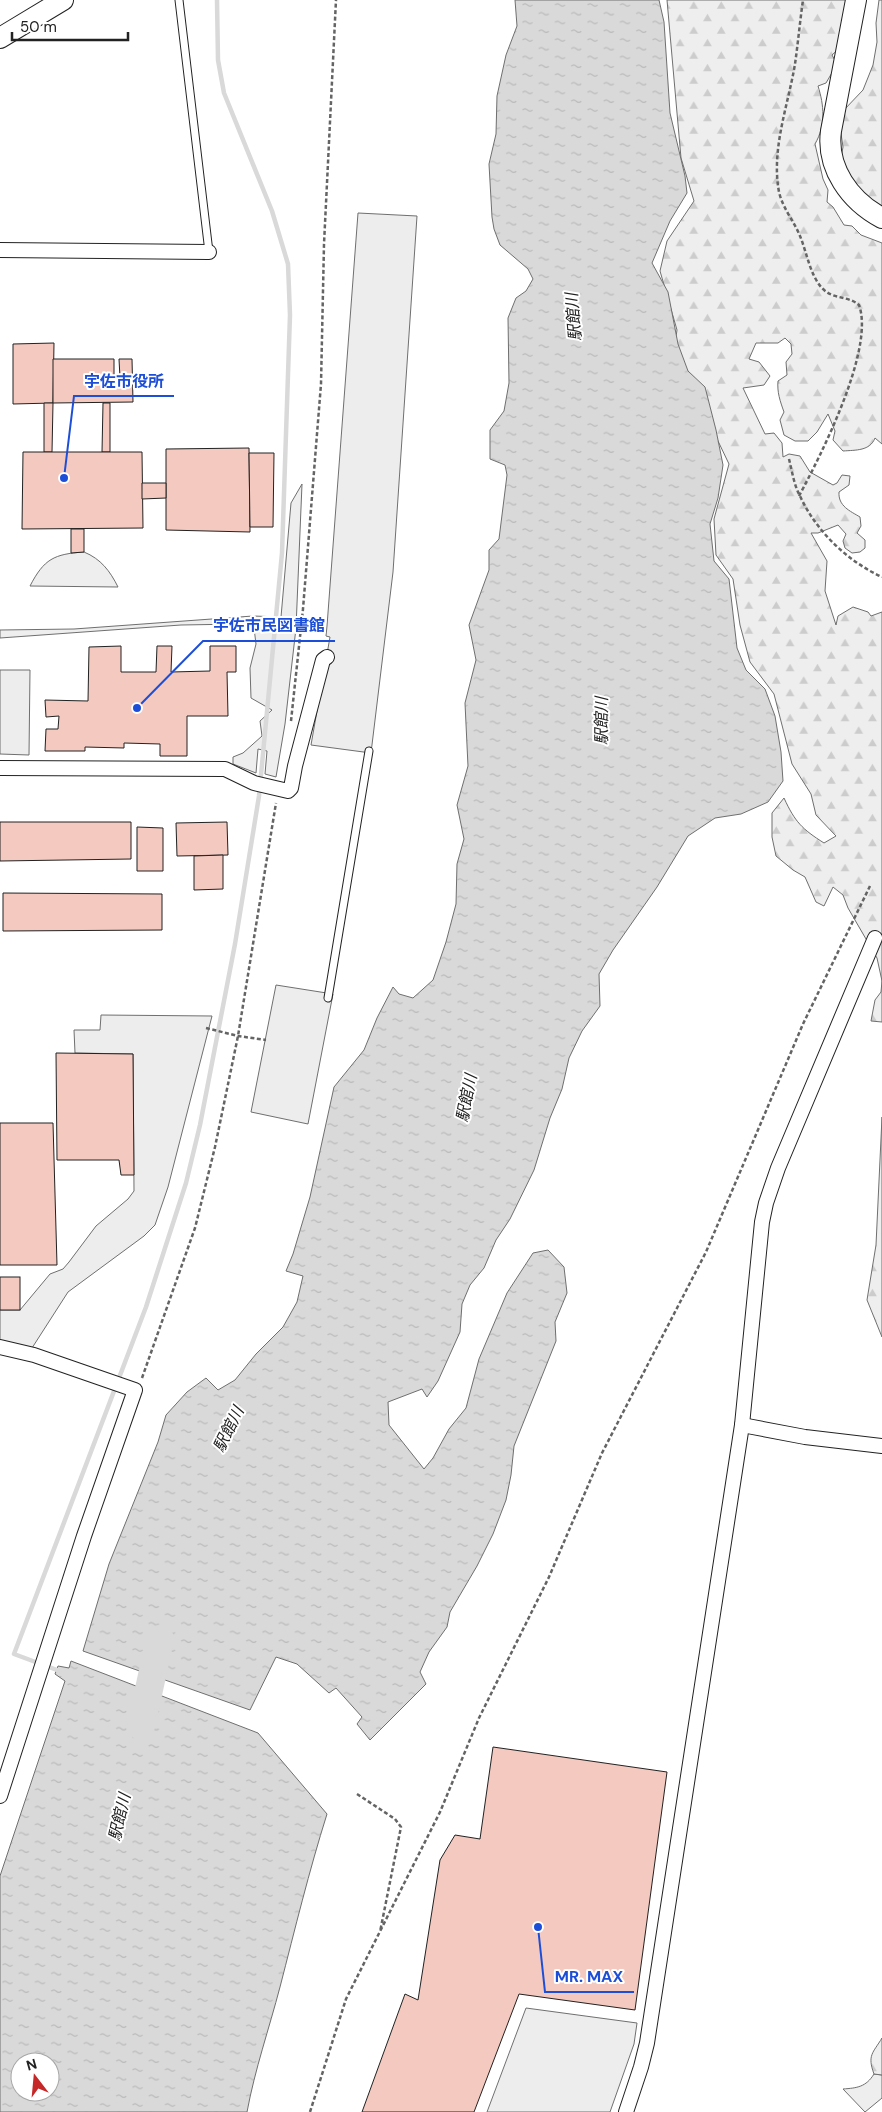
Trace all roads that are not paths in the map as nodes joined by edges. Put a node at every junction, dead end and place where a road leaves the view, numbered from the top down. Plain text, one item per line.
1 (63, 0) edge
2 (179, 0) edge
3 (856, 0) edge
4 (0, 38) edge
5 (882, 218) edge
6 (0, 250) edge
7 (209, 252) joint
8 (327, 657) dead end
9 (369, 750) dead end
10 (0, 768) edge
11 (875, 938) dead end
12 (328, 998) dead end
13 (0, 1347) edge
14 (742, 1425) junction
15 (882, 1446) edge
16 (0, 1796) edge
17 (626, 2112) edge

1 - 4 street
2 - 7 lane
3 - 5 street
6 - 7 street
8 - 10 street
9 - 12 lane
11 - 14 street
13 - 16 street
14 - 15 street
14 - 17 street

